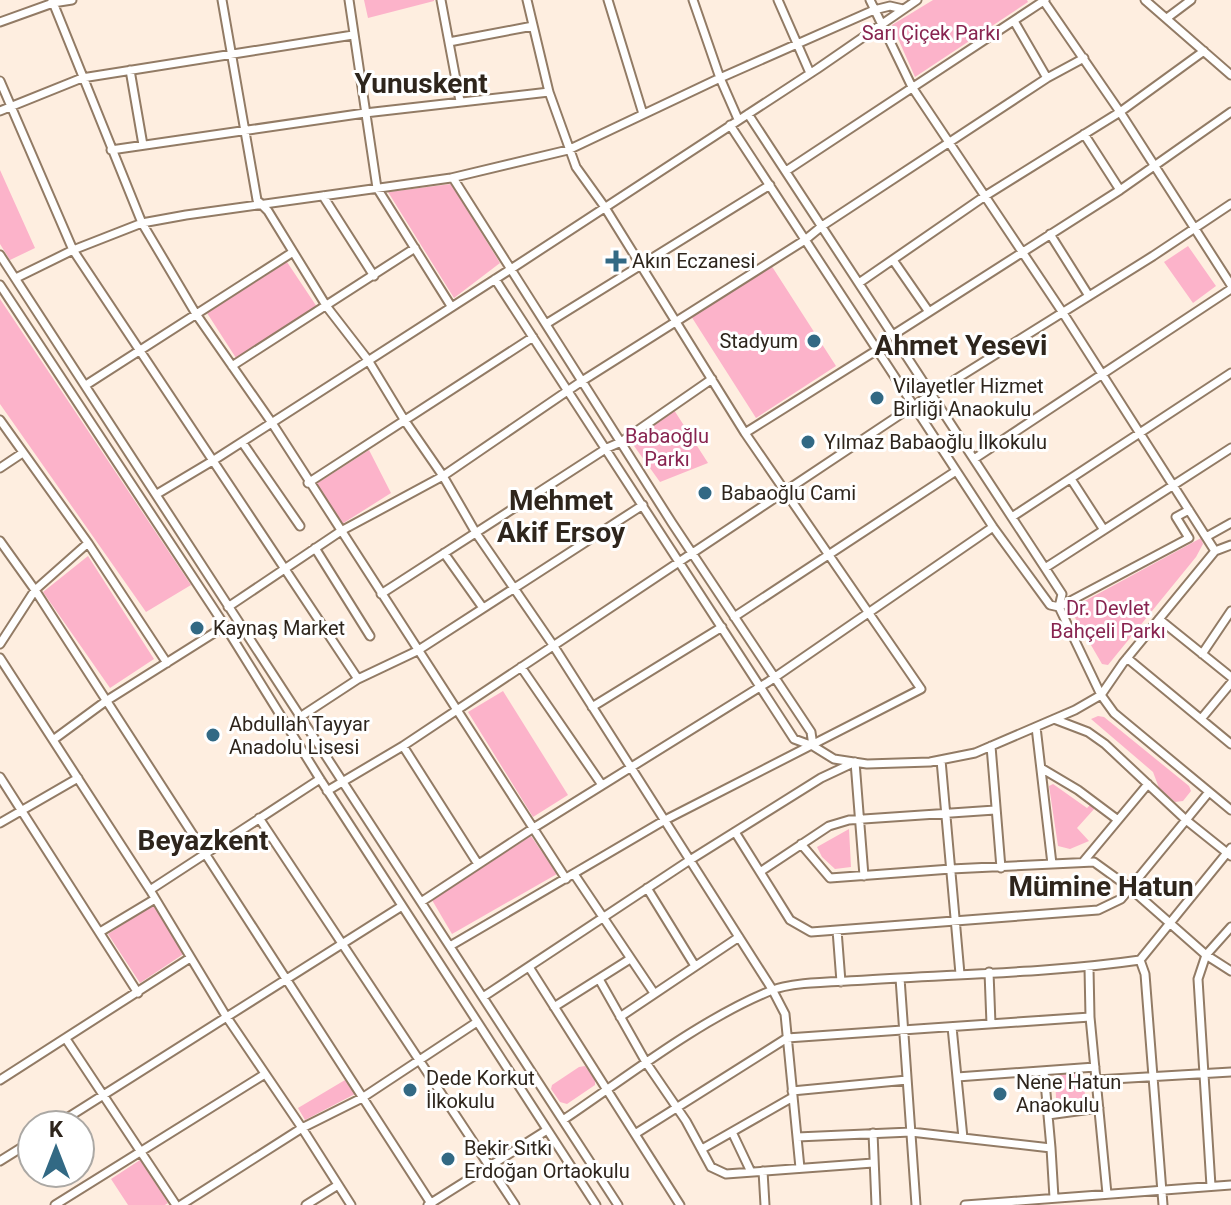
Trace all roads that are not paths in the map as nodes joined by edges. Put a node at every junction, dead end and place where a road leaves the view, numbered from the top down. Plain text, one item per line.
1 (72, 0) edge
2 (222, 0) edge
3 (349, 0) edge
4 (441, 0) edge
5 (527, 0) edge
6 (608, 0) edge
7 (693, 0) edge
8 (778, 0) edge
9 (870, 0) edge
10 (917, 0) edge
11 (1044, 0) edge
12 (1145, 0) edge
13 (1191, 0) edge
14 (52, 2) edge
15 (903, 9) junction
16 (874, 10) junction
17 (1167, 18) junction
18 (1014, 21) junction
19 (0, 22) edge
20 (880, 24) junction
21 (533, 26) junction
22 (353, 35) junction
23 (449, 42) junction
24 (797, 44) junction
25 (1204, 51) junction
26 (231, 55) junction
27 (1084, 58) junction
28 (130, 70) junction
29 (810, 73) junction
30 (1231, 75) edge
31 (82, 78) junction
32 (720, 78) junction
33 (1047, 78) junction
34 (0, 81) edge
35 (912, 87) junction
36 (549, 92) junction
37 (460, 101) junction
38 (10, 106) junction
39 (0, 111) edge
40 (1120, 112) junction
41 (1231, 112) edge
42 (365, 113) junction
43 (643, 114) junction
44 (748, 114) junction
45 (738, 119) junction
46 (730, 125) junction
47 (244, 130) junction
48 (1084, 134) junction
49 (950, 142) junction
50 (143, 145) junction
51 (111, 150) junction
52 (568, 150) junction
53 (1154, 165) junction
54 (786, 171) junction
55 (453, 178) junction
56 (770, 185) junction
57 (377, 188) junction
58 (1120, 190) junction
59 (323, 196) junction
60 (985, 196) junction
61 (1231, 204) edge
62 (262, 205) junction
63 (604, 206) junction
64 (142, 223) junction
65 (822, 226) junction
66 (1195, 229) junction
67 (1050, 234) junction
68 (805, 240) junction
69 (415, 248) junction
70 (73, 250) junction
71 (1022, 251) junction
72 (293, 252) junction
73 (0, 255) edge
74 (893, 260) junction
75 (640, 263) junction
76 (511, 269) junction
77 (374, 276) junction
78 (16, 278) junction
79 (495, 279) junction
80 (859, 283) junction
81 (0, 285) edge
82 (1231, 287) edge
83 (1089, 296) junction
84 (451, 306) junction
85 (327, 307) junction
86 (929, 312) junction
87 (1063, 313) junction
88 (196, 314) junction
89 (676, 320) junction
90 (546, 324) junction
91 (893, 335) junction
92 (533, 337) junction
93 (141, 350) junction
94 (877, 350) junction
95 (368, 360) junction
96 (232, 366) junction
97 (1101, 373) junction
98 (1231, 373) edge
99 (712, 379) junction
100 (582, 381) junction
101 (86, 385) junction
102 (569, 391) junction
103 (932, 396) junction
104 (913, 406) junction
105 (0, 420) edge
106 (405, 421) junction
107 (272, 423) junction
108 (745, 433) junction
109 (1140, 434) junction
110 (242, 442) junction
111 (621, 442) junction
112 (607, 448) junction
113 (1231, 448) edge
114 (21, 454) junction
115 (974, 459) junction
116 (214, 460) junction
117 (0, 468) edge
118 (956, 471) junction
119 (443, 476) junction
120 (1071, 479) junction
121 (308, 483) junction
122 (1174, 487) junction
123 (785, 490) junction
124 (157, 494) junction
125 (643, 505) junction
126 (1189, 510) junction
127 (1012, 517) junction
128 (1231, 523) edge
129 (300, 526) dead end
130 (993, 527) junction
131 (1104, 530) junction
132 (341, 531) junction
133 (476, 533) junction
134 (1206, 537) junction
135 (0, 541) edge
136 (88, 543) junction
137 (1231, 545) edge
138 (315, 548) junction
139 (1215, 551) junction
140 (444, 553) junction
141 (692, 553) junction
142 (830, 554) junction
143 (681, 562) junction
144 (284, 568) junction
145 (1045, 568) junction
146 (514, 588) junction
147 (35, 590) junction
148 (381, 594) junction
149 (228, 607) junction
150 (1059, 607) junction
151 (483, 608) junction
152 (1231, 611) edge
153 (870, 612) junction
154 (734, 617) junction
155 (1159, 619) junction
156 (225, 626) junction
157 (722, 627) junction
158 (370, 636) dead end
159 (0, 644) edge
160 (553, 645) junction
161 (417, 651) junction
162 (1202, 654) junction
163 (0, 658) edge
164 (1127, 658) junction
165 (167, 663) junction
166 (521, 667) junction
167 (1231, 677) edge
168 (774, 678) junction
169 (358, 679) junction
170 (1231, 683) edge
171 (761, 687) junction
172 (1101, 695) junction
173 (106, 701) junction
174 (592, 707) junction
175 (458, 710) junction
176 (300, 717) junction
177 (1054, 719) junction
178 (1201, 719) junction
179 (1036, 727) junction
180 (53, 740) junction
181 (1231, 744) edge
182 (403, 746) junction
183 (813, 746) junction
184 (991, 746) junction
185 (941, 760) junction
186 (855, 762) junction
187 (631, 767) junction
188 (1041, 768) junction
189 (0, 777) edge
190 (78, 778) junction
191 (320, 779) junction
192 (342, 781) junction
193 (1148, 784) junction
194 (602, 785) junction
195 (327, 791) junction
196 (1209, 792) junction
197 (21, 809) junction
198 (995, 810) junction
199 (1231, 810) edge
200 (946, 813) junction
201 (259, 818) junction
202 (858, 819) junction
203 (665, 820) junction
204 (1118, 820) junction
205 (1186, 820) junction
206 (0, 823) edge
207 (535, 827) junction
208 (735, 832) junction
209 (801, 844) junction
210 (1230, 852) edge
211 (204, 853) junction
212 (690, 860) junction
213 (1083, 862) junction
214 (478, 864) junction
215 (1052, 864) junction
216 (1001, 868) junction
217 (951, 869) junction
218 (760, 872) junction
219 (574, 874) junction
220 (864, 876) junction
221 (566, 879) junction
222 (647, 888) junction
223 (1130, 888) junction
224 (150, 890) junction
225 (155, 899) junction
226 (421, 902) junction
227 (402, 906) junction
228 (603, 918) junction
229 (955, 922) junction
230 (1169, 924) junction
231 (1231, 927) edge
232 (837, 930) junction
233 (100, 932) junction
234 (739, 937) junction
235 (343, 943) junction
236 (450, 946) junction
237 (1206, 955) junction
238 (190, 958) junction
239 (630, 959) junction
240 (1140, 960) junction
241 (695, 966) junction
242 (529, 967) junction
243 (1089, 968) junction
244 (1231, 971) edge
245 (989, 972) junction
246 (960, 974) junction
247 (900, 978) junction
248 (285, 979) junction
249 (599, 979) junction
250 (841, 982) junction
251 (772, 989) junction
252 (138, 993) junction
253 (654, 993) junction
254 (483, 997) junction
255 (554, 1007) junction
256 (226, 1016) junction
257 (620, 1017) junction
258 (1090, 1017) junction
259 (477, 1022) junction
260 (991, 1024) junction
261 (952, 1027) junction
262 (904, 1030) junction
263 (787, 1038) junction
264 (66, 1039) junction
265 (419, 1062) junction
266 (647, 1064) junction
267 (1095, 1067) junction
268 (1044, 1071) junction
269 (1231, 1072) edge
270 (265, 1074) junction
271 (1202, 1074) junction
272 (957, 1077) junction
273 (1152, 1078) junction
274 (0, 1080) edge
275 (907, 1080) junction
276 (1096, 1080) junction
277 (607, 1090) junction
278 (793, 1094) junction
279 (103, 1095) junction
280 (362, 1098) junction
281 (678, 1108) junction
282 (1099, 1108) junction
283 (81, 1109) edge
284 (1048, 1115) junction
285 (563, 1120) junction
286 (302, 1128) junction
287 (547, 1130) junction
288 (732, 1132) junction
289 (911, 1132) junction
290 (873, 1133) junction
291 (635, 1134) junction
292 (797, 1137) junction
293 (963, 1138) junction
294 (1051, 1148) junction
295 (702, 1149) junction
296 (141, 1151) junction
297 (873, 1163) junction
298 (489, 1167) junction
299 (800, 1168) junction
300 (763, 1171) junction
301 (751, 1172) junction
302 (338, 1185) junction
303 (1231, 1185) edge
304 (1211, 1186) junction
305 (1162, 1190) junction
306 (1107, 1194) junction
307 (1054, 1198) junction
308 (1033, 1202) edge
309 (430, 1204) edge
310 (55, 1205) edge
311 (178, 1205) edge
312 (306, 1205) edge
313 (351, 1205) edge
314 (515, 1205) edge
315 (596, 1205) edge
316 (618, 1205) edge
317 (680, 1205) edge
318 (765, 1205) edge
319 (876, 1205) edge
320 (916, 1205) edge
321 (965, 1205) edge
322 (1163, 1205) edge

1 - 14 street
2 - 26 street
3 - 22 street
4 - 23 street
5 - 21 street
6 - 43 street
7 - 32 street
8 - 24 street
9 - 16 street
10 - 15 street
11 - 18 street
11 - 27 street
12 - 17 street
13 - 17 street
14 - 19 street
14 - 31 street
15 - 16 street
15 - 20 street
16 - 20 street
16 - 24 street
17 - 25 street
18 - 33 street
18 - 35 street
20 - 29 street
20 - 35 street
21 - 23 street
21 - 36 street
22 - 26 street
22 - 42 street
23 - 37 street
24 - 29 street
24 - 32 street
25 - 30 street
25 - 40 street
26 - 28 street
26 - 47 street
27 - 33 street
27 - 40 street
28 - 31 street
28 - 50 street
29 - 44 street
31 - 38 street
31 - 51 street
32 - 43 street
32 - 45 street
33 - 49 street
34 - 38 street
35 - 49 street
35 - 54 street
36 - 37 street
36 - 52 street
37 - 42 street
38 - 39 street
38 - 70 street
40 - 48 street
40 - 53 street
41 - 53 street
42 - 47 street
42 - 57 street
43 - 52 street
44 - 45 street
44 - 54 street
45 - 46 street
46 - 56 street
46 - 63 street
47 - 50 street
47 - 62 street
48 - 58 street
48 - 60 street
49 - 60 street
49 - 65 street
50 - 51 street
51 - 64 street
52 - 55 street
52 - 63 street
53 - 58 street
53 - 66 street
54 - 65 street
55 - 57 street
55 - 76 street
56 - 68 street
56 - 75 street
57 - 59 street
57 - 69 street
58 - 67 street
59 - 62 street
59 - 77 street
60 - 71 street
60 - 74 street
61 - 66 street
62 - 64 street
62 - 72 street
63 - 75 street
63 - 76 street
64 - 70 street
64 - 88 street
65 - 68 street
65 - 80 street
66 - 82 street
66 - 83 street
67 - 71 street
67 - 83 street
68 - 89 street
68 - 94 street
69 - 77 street
69 - 84 street
70 - 78 street
70 - 93 street
71 - 86 street
71 - 87 street
72 - 85 street
72 - 88 street
73 - 78 street
74 - 80 street
74 - 86 street
75 - 89 street
75 - 90 street
76 - 79 street
76 - 90 street
77 - 85 street
78 - 101 street
79 - 84 street
79 - 92 street
80 - 91 street
81 - 156 street
82 - 97 street
83 - 87 street
84 - 95 street
85 - 95 street
85 - 96 street
86 - 91 street
87 - 97 street
87 - 103 street
88 - 93 street
88 - 96 street
89 - 99 street
89 - 100 street
90 - 100 street
91 - 103 street
92 - 102 street
92 - 106 street
93 - 101 street
93 - 116 street
94 - 104 street
94 - 108 street
95 - 106 street
95 - 107 street
96 - 107 street
97 - 109 street
97 - 115 street
98 - 109 street
99 - 108 street
99 - 111 street
100 - 102 street
100 - 111 street
101 - 124 street
102 - 112 street
102 - 119 street
103 - 104 street
103 - 115 street
104 - 118 street
104 - 123 street
105 - 114 street
106 - 119 street
106 - 121 street
107 - 110 street
107 - 121 street
108 - 123 street
109 - 120 street
109 - 122 street
110 - 116 street
110 - 129 street
111 - 112 street
111 - 141 street
112 - 125 street
112 - 133 street
113 - 122 street
114 - 117 street
114 - 136 street
115 - 127 street
116 - 124 street
116 - 144 street
118 - 130 street
118 - 142 street
119 - 132 street
119 - 133 street
120 - 127 street
120 - 131 street
121 - 132 street
122 - 126 street
122 - 131 street
123 - 141 street
123 - 142 street
124 - 149 street
125 - 143 street
125 - 146 street
126 - 134 street
126 - 150 street
127 - 145 street
128 - 134 street
130 - 150 street
130 - 153 street
131 - 145 street
132 - 138 street
132 - 148 street
133 - 140 street
133 - 146 street
134 - 139 street
135 - 147 street
136 - 147 street
136 - 165 street
137 - 139 street
138 - 144 street
138 - 158 street
139 - 155 street
140 - 148 street
140 - 151 street
141 - 143 street
141 - 154 street
142 - 153 street
142 - 154 street
143 - 157 street
143 - 160 street
144 - 149 street
144 - 169 street
145 - 150 street
146 - 151 street
146 - 160 street
147 - 159 street
147 - 173 street
148 - 161 street
149 - 176 street
150 - 172 street
151 - 161 street
152 - 162 street
153 - 168 street
153 - 183 street
154 - 168 street
155 - 162 street
155 - 164 street
156 - 165 street
156 - 191 street
157 - 171 street
157 - 174 street
160 - 166 street
160 - 174 street
161 - 169 street
161 - 175 street
162 - 167 street
163 - 180 street
164 - 172 street
164 - 178 street
165 - 173 street
166 - 175 street
166 - 194 street
168 - 171 street
168 - 183 street
169 - 176 street
170 - 178 street
171 - 183 street
171 - 187 street
172 - 177 street
172 - 196 street
173 - 180 street
173 - 211 street
174 - 187 street
175 - 182 street
175 - 207 street
176 - 192 street
177 - 179 street
177 - 193 street
178 - 181 street
179 - 184 street
179 - 188 street
180 - 190 street
182 - 192 street
182 - 214 street
183 - 186 street
183 - 203 street
184 - 185 street
184 - 198 street
185 - 186 street
185 - 200 street
186 - 202 street
186 - 208 street
187 - 194 street
187 - 203 street
188 - 204 street
188 - 215 street
189 - 197 street
190 - 197 street
190 - 224 street
191 - 195 street
191 - 201 street
192 - 195 street
192 - 226 street
193 - 204 street
193 - 205 street
194 - 207 street
195 - 227 street
196 - 199 street
196 - 205 street
197 - 206 street
197 - 233 street
198 - 200 street
198 - 216 street
200 - 202 street
200 - 217 street
201 - 211 street
201 - 235 street
202 - 209 street
202 - 220 street
203 - 212 street
203 - 219 street
204 - 213 street
205 - 210 street
205 - 223 street
207 - 214 street
207 - 221 street
208 - 212 street
208 - 218 street
209 - 218 street
209 - 220 street
210 - 230 street
211 - 224 street
211 - 248 street
212 - 222 street
212 - 234 street
213 - 215 street
213 - 223 street
214 - 226 street
215 - 216 street
216 - 217 street
217 - 220 street
217 - 229 street
218 - 232 street
219 - 221 street
219 - 228 street
221 - 236 street
222 - 228 street
222 - 241 street
223 - 229 street
223 - 230 street
224 - 225 street
225 - 233 street
225 - 238 street
226 - 236 street
227 - 235 street
227 - 259 street
228 - 239 street
228 - 242 street
229 - 232 street
229 - 246 street
230 - 237 street
230 - 240 street
231 - 237 street
232 - 250 street
233 - 252 street
234 - 241 street
234 - 251 street
235 - 248 street
235 - 265 street
236 - 254 street
237 - 244 street
237 - 271 street
238 - 252 street
238 - 256 street
239 - 249 street
239 - 253 street
240 - 243 street
240 - 273 street
241 - 253 street
242 - 254 street
242 - 255 street
243 - 245 street
243 - 258 street
245 - 246 street
245 - 260 street
246 - 247 street
247 - 250 street
247 - 262 street
248 - 256 street
248 - 280 street
249 - 255 street
249 - 257 street
250 - 251 street
251 - 263 street
251 - 266 street
252 - 264 street
253 - 257 street
254 - 285 street
255 - 277 street
256 - 270 street
256 - 279 street
257 - 266 street
258 - 260 street
258 - 267 street
259 - 265 street
259 - 287 street
260 - 261 street
261 - 262 street
261 - 272 street
262 - 263 street
262 - 275 street
263 - 278 street
263 - 281 street
264 - 274 street
264 - 279 street
265 - 280 street
265 - 298 street
266 - 277 street
266 - 281 street
267 - 268 street
267 - 276 street
268 - 272 street
268 - 284 street
269 - 271 street
270 - 286 street
270 - 296 street
271 - 273 street
271 - 304 street
272 - 293 street
273 - 276 street
273 - 305 street
275 - 278 street
275 - 289 street
276 - 282 street
277 - 285 street
277 - 291 street
278 - 288 street
278 - 292 street
279 - 283 street
279 - 296 street
280 - 286 street
280 - 309 street
281 - 291 street
281 - 295 street
282 - 284 street
282 - 306 street
284 - 294 street
285 - 316 street
286 - 302 street
286 - 311 street
287 - 298 street
287 - 315 street
288 - 295 street
288 - 301 street
289 - 290 street
289 - 293 street
289 - 320 street
290 - 292 street
290 - 297 street
291 - 317 street
292 - 299 street
293 - 294 street
294 - 307 street
295 - 301 street
296 - 310 street
296 - 311 street
297 - 299 street
297 - 319 street
298 - 309 street
298 - 314 street
299 - 300 street
300 - 301 street
300 - 318 street
302 - 312 street
302 - 313 street
303 - 304 street
304 - 305 street
305 - 306 street
305 - 322 street
306 - 307 street
307 - 308 street
308 - 321 street

